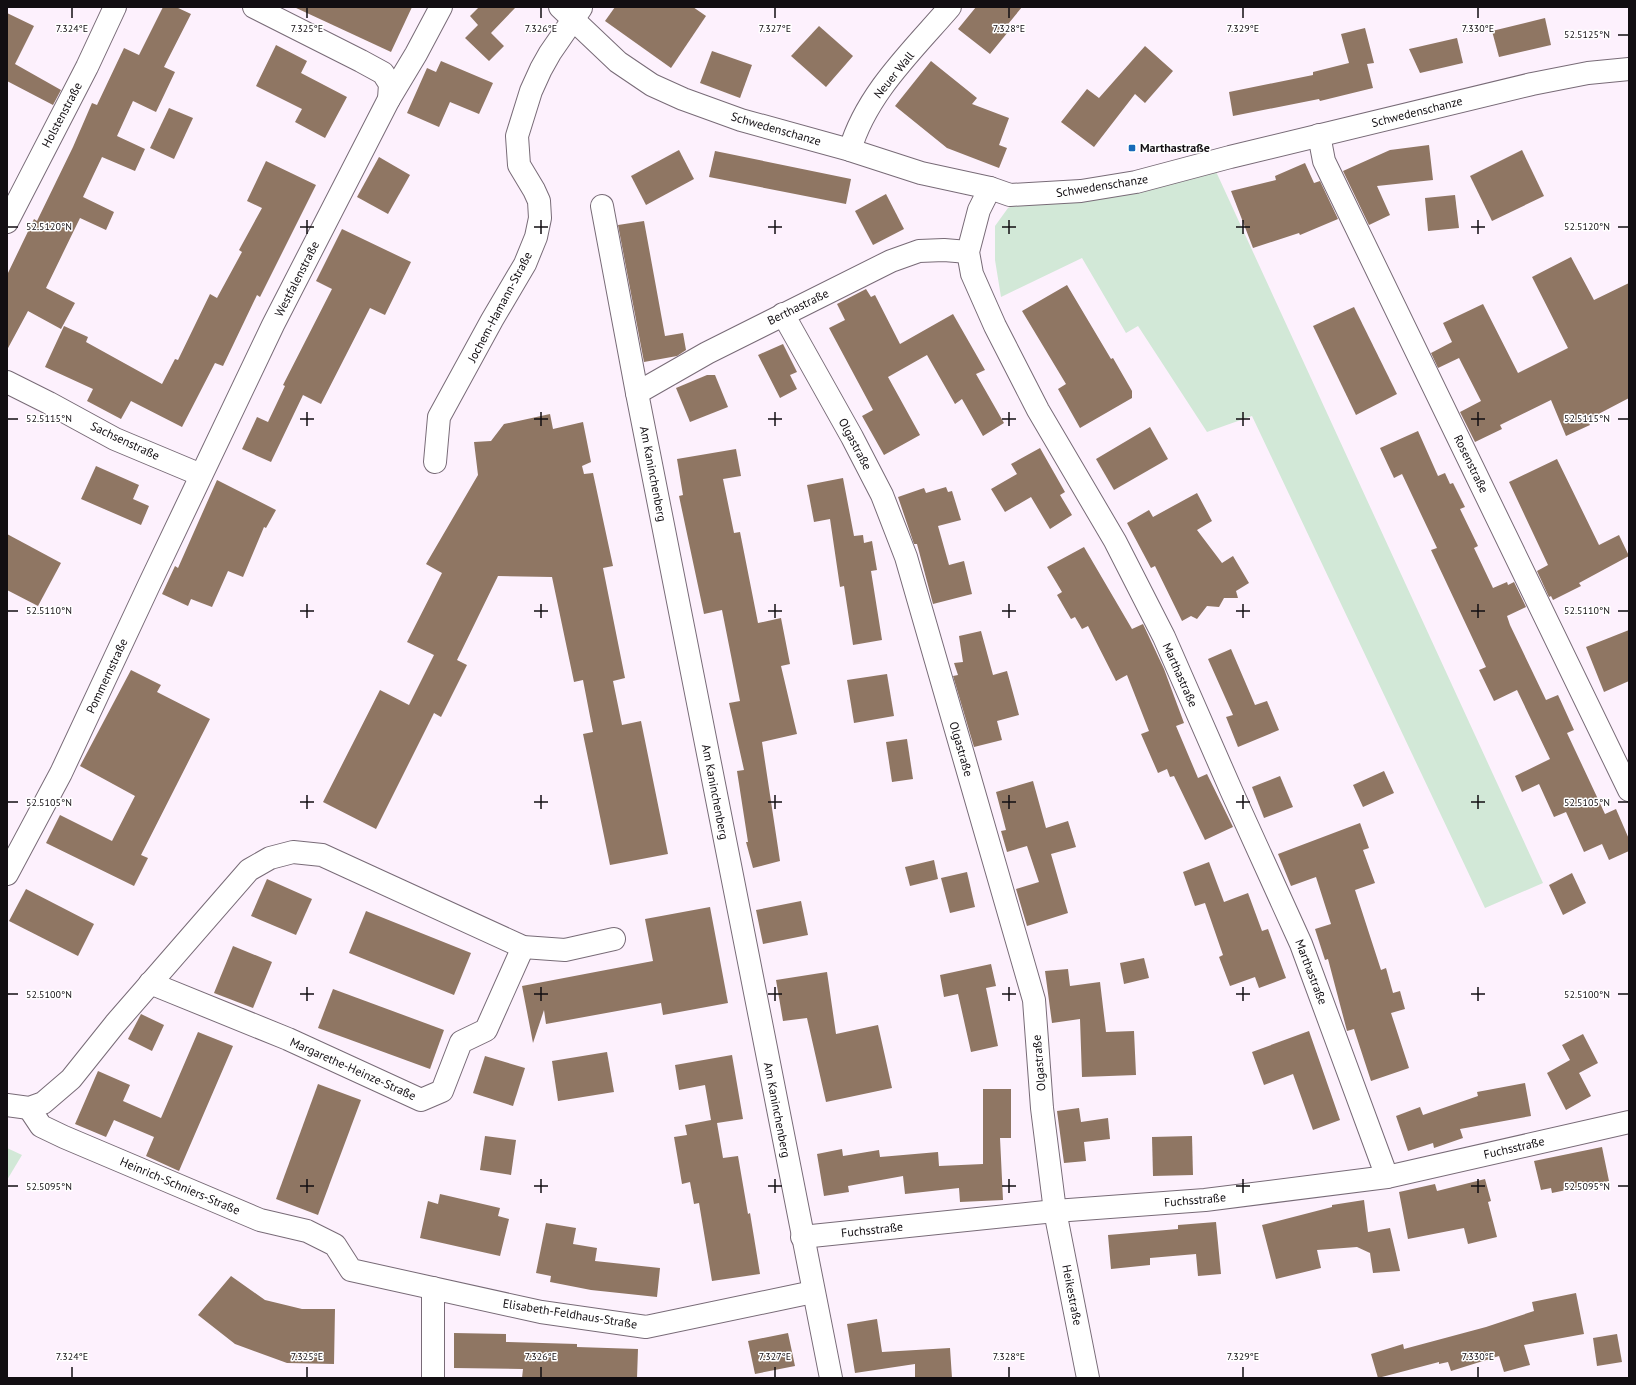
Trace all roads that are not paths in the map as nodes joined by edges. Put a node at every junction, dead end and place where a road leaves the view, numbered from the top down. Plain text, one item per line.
1 (115, 7) edge
2 (254, 7) edge
3 (441, 7) edge
4 (950, 7) edge
5 (572, 11) edge
6 (1629, 69) edge
7 (389, 91) junction
8 (1319, 135) junction
9 (850, 150) junction
10 (990, 188) junction
11 (602, 206) dead end
12 (7, 222) edge
13 (968, 252) junction
14 (783, 314) junction
15 (7, 382) edge
16 (637, 393) junction
17 (436, 462) dead end
18 (201, 475) junction
19 (1629, 790) edge
20 (7, 874) edge
21 (614, 939) dead end
22 (523, 947) junction
23 (150, 983) junction
24 (7, 1105) edge
25 (29, 1108) junction
26 (1629, 1122) edge
27 (1387, 1177) junction
28 (1055, 1211) junction
29 (802, 1237) junction
30 (351, 1270) joint
31 (433, 1288) junction
32 (813, 1292) junction
33 (433, 1378) edge
34 (831, 1378) edge
35 (1088, 1378) edge

1 - 12 street, Holstenstraße
2 - 7 street
3 - 7 street, Westfalenstraße
4 - 9 street, Neuer Wall
5 - 9 street, Schwedenschanze
5 - 17 street, Jochem-Hamann-Straße
6 - 8 street, Schwedenschanze
7 - 18 street, Westfalenstraße
8 - 10 street, Schwedenschanze
8 - 19 street, Rosenstraße
9 - 10 street, Schwedenschanze
10 - 13 street, Marthastraße
11 - 16 street, Am Kaninchenberg
13 - 14 street, Berthastraße
13 - 27 street, Marthastraße
14 - 16 street, Berthastraße
14 - 28 street, Olgastraße
15 - 18 street, Sachsenstraße
16 - 29 street, Am Kaninchenberg
18 - 20 street, Pommernstraße
21 - 22 street
22 - 23 street
22 - 23 street, Margarethe-Heinze-Straße
23 - 25 street
24 - 25 street
25 - 30 street, Heinrich-Schniers-Straße
26 - 27 street, Fuchsstraße
27 - 28 street, Fuchsstraße
28 - 29 street, Fuchsstraße
28 - 35 street, Heikestraße
29 - 32 street, Am Kaninchenberg
30 - 31 street, Elisabeth-Feldhaus-Straße
31 - 32 street, Elisabeth-Feldhaus-Straße
31 - 33 street
32 - 34 street, Am Kaninchenberg

